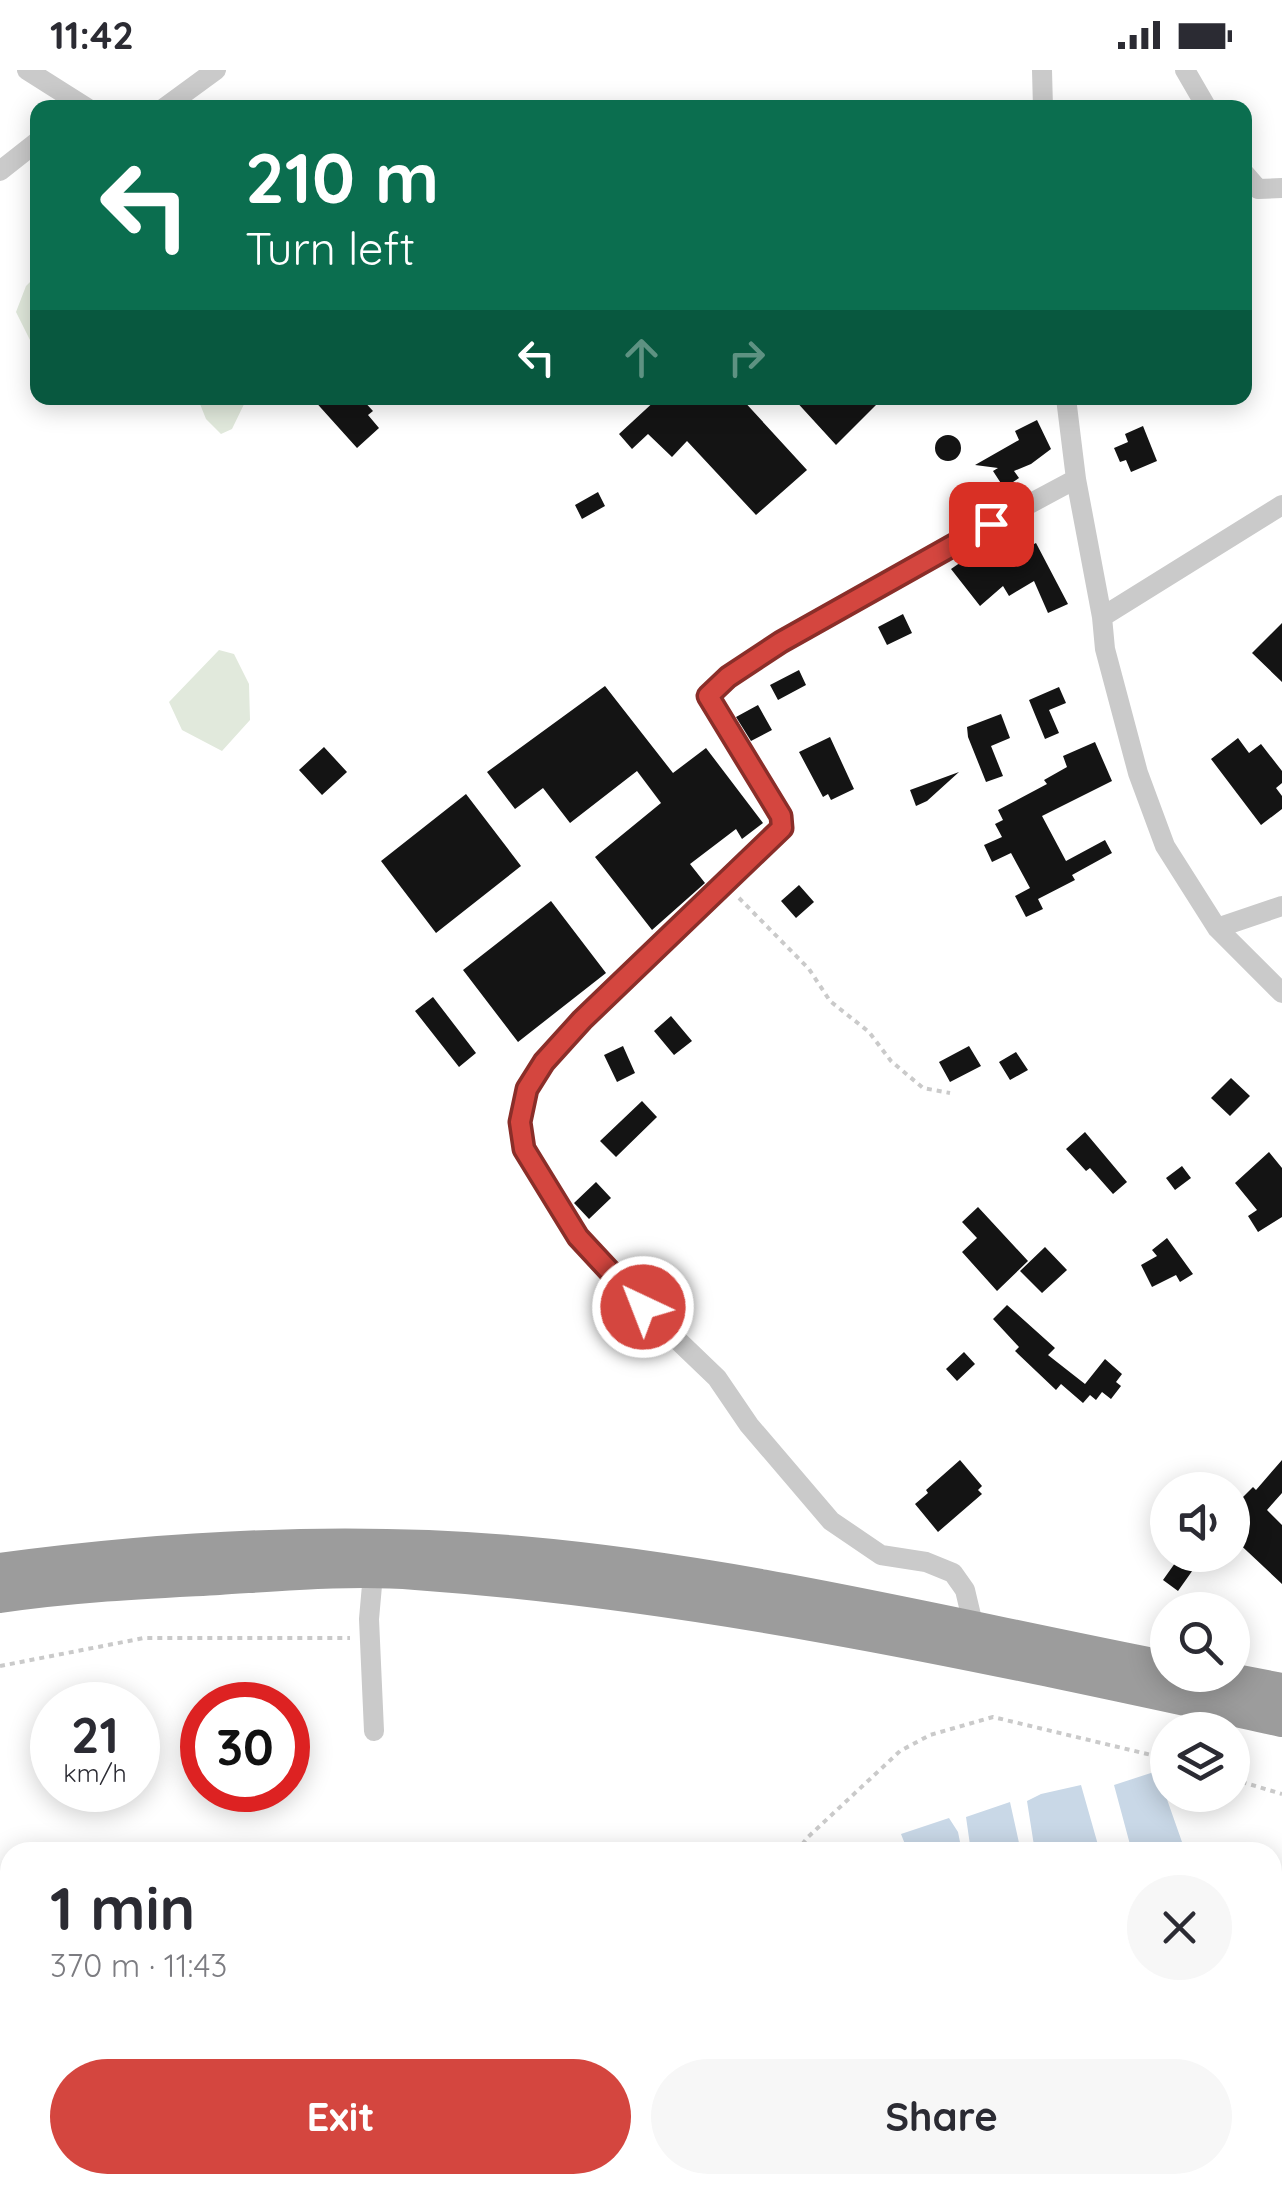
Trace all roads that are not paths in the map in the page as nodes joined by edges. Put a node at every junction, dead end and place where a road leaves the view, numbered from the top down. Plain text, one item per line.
1 (27, 70) edge
2 (216, 70) edge
3 (1042, 70) edge
4 (1185, 70) edge
5 (71, 100) edge
6 (175, 100) edge
7 (1043, 100) edge
8 (1202, 100) edge
9 (30, 147) edge
10 (0, 171) edge
11 (1252, 182) edge
12 (1282, 188) edge
13 (1067, 405) edge
14 (1076, 479) junction
15 (1282, 505) edge
16 (1102, 617) junction
17 (1282, 906) edge
18 (1217, 928) junction
19 (1282, 993) edge
20 (0, 1569) edge
21 (372, 1574) junction
22 (0, 1597) edge
23 (974, 1628) junction
24 (1150, 1663) edge
25 (1250, 1683) edge
26 (1282, 1689) edge
27 (1282, 1721) edge
28 (374, 1731) dead end

1 - 5 street
2 - 6 street
3 - 7 street
4 - 8 street
9 - 10 street
11 - 12 street
13 - 14 street
14 - 16 street
14 - 23 street
15 - 16 street
16 - 18 street
17 - 18 street
18 - 19 street
20 - 23 highway
21 - 22 highway
21 - 27 highway
21 - 28 street
23 - 24 highway
25 - 26 highway

